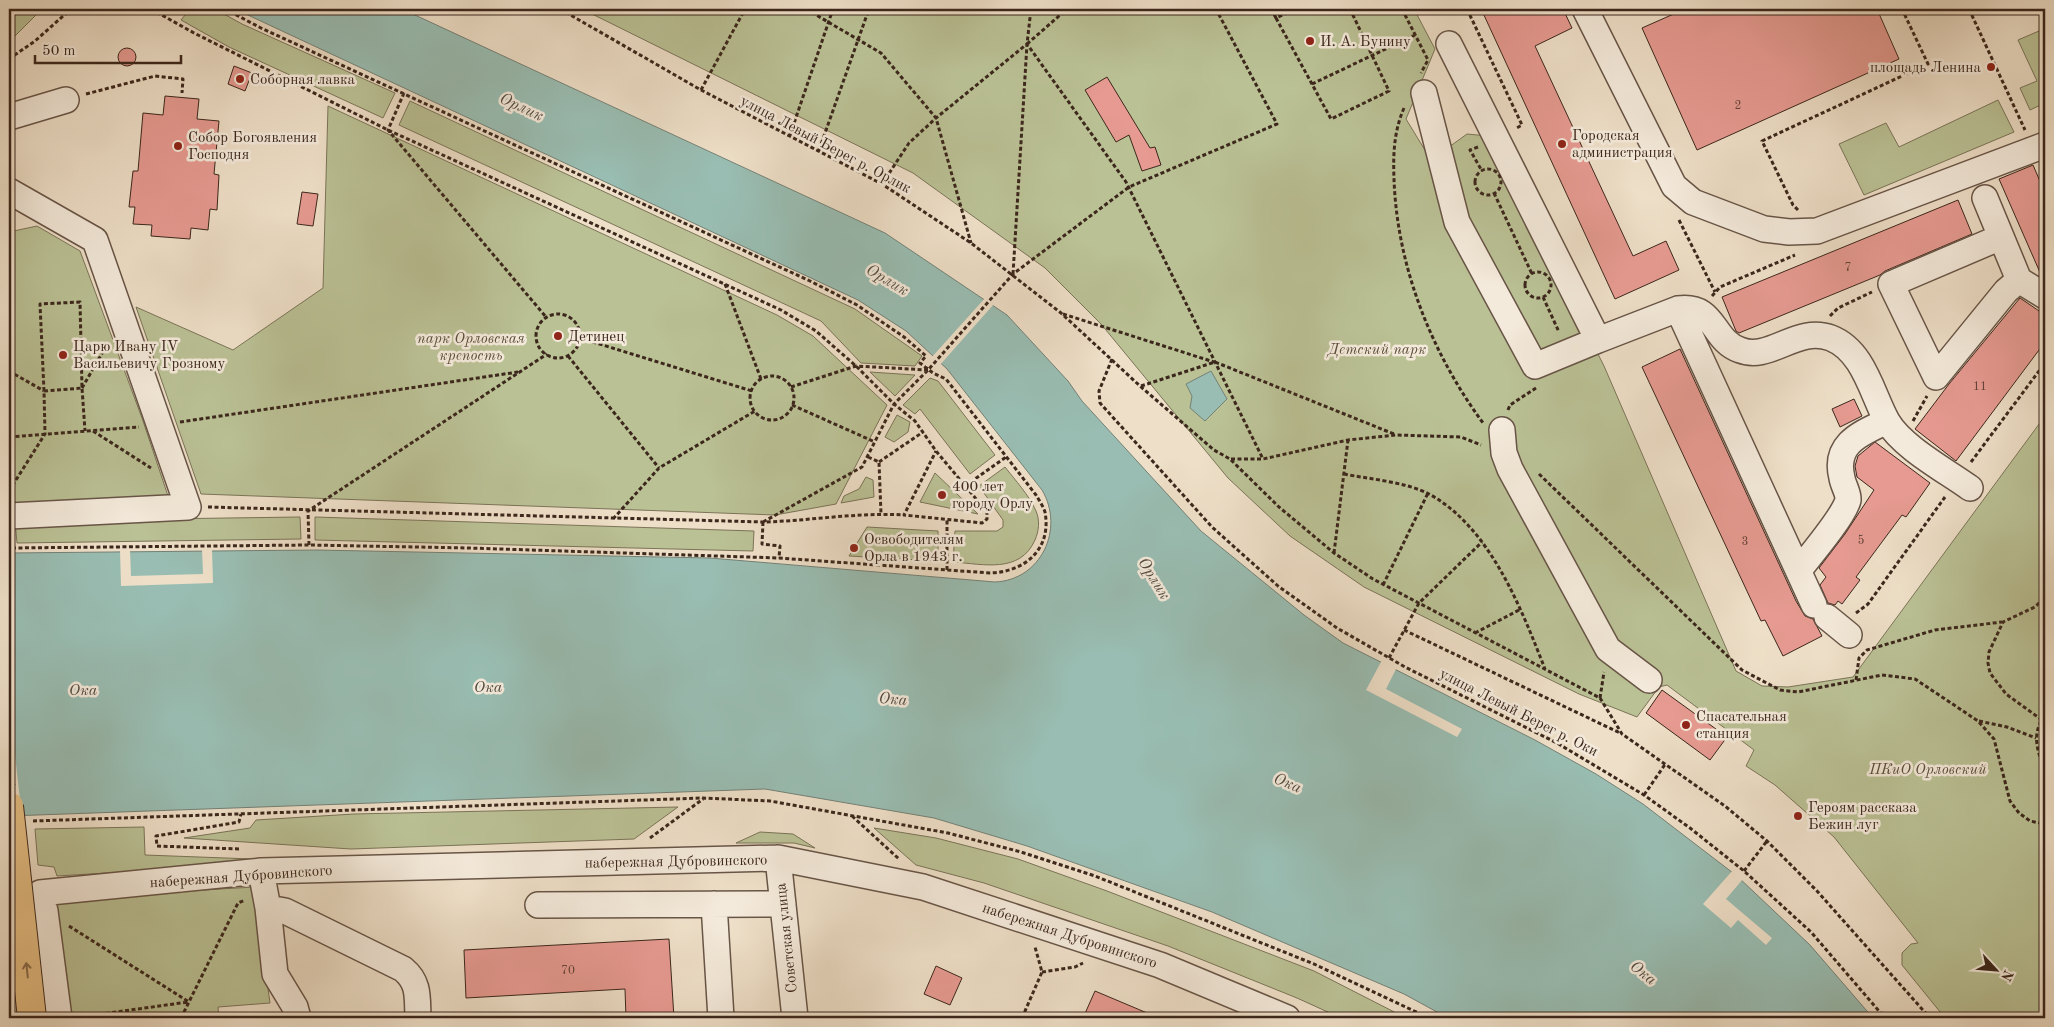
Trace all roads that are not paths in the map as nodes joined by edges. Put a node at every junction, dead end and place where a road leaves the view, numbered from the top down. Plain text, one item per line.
1 (1585, 9) edge
2 (1449, 44) dead end
3 (1415, 92) road end
4 (66, 100) road end
5 (9, 117) edge
6 (2040, 147) edge
7 (9, 191) edge
8 (1985, 198) dead end
9 (2001, 237) junction
10 (2019, 280) junction
11 (2045, 296) edge
12 (1678, 309) junction
13 (1598, 340) junction
14 (1887, 421) junction
15 (1503, 441) road end
16 (1970, 488) dead end
17 (9, 516) edge
18 (1799, 570) junction
19 (1849, 635) dead end
20 (1649, 680) dead end
21 (9, 806) edge
22 (778, 858) junction
23 (264, 890) junction
24 (714, 904) junction
25 (783, 904) junction
26 (538, 905) dead end
27 (32, 1018) edge
28 (59, 1018) edge
29 (298, 1018) edge
30 (418, 1018) edge
31 (721, 1018) edge
32 (795, 1018) edge
33 (1287, 1018) edge

1 - 6 street
2 - 13 street
3 - 13 street
4 - 5 street
7 - 17 street
8 - 9 street
9 - 10 street
9 - 10 street
10 - 11 street
12 - 13 street
12 - 14 street
12 - 18 street
14 - 16 street
14 - 18 street
15 - 20 street
18 - 19 street
27 -> 21 main road, bridge
22 - 23 street, набережная Дубровинского
22 - 25 street, Советская улица
22 - 33 street, набережная Дубровинского
23 - 28 street, набережная Дубровинского
23 - 29 street
23 - 30 street
24 - 25 street
24 - 26 street
24 - 31 street
25 - 32 street, Советская улица

